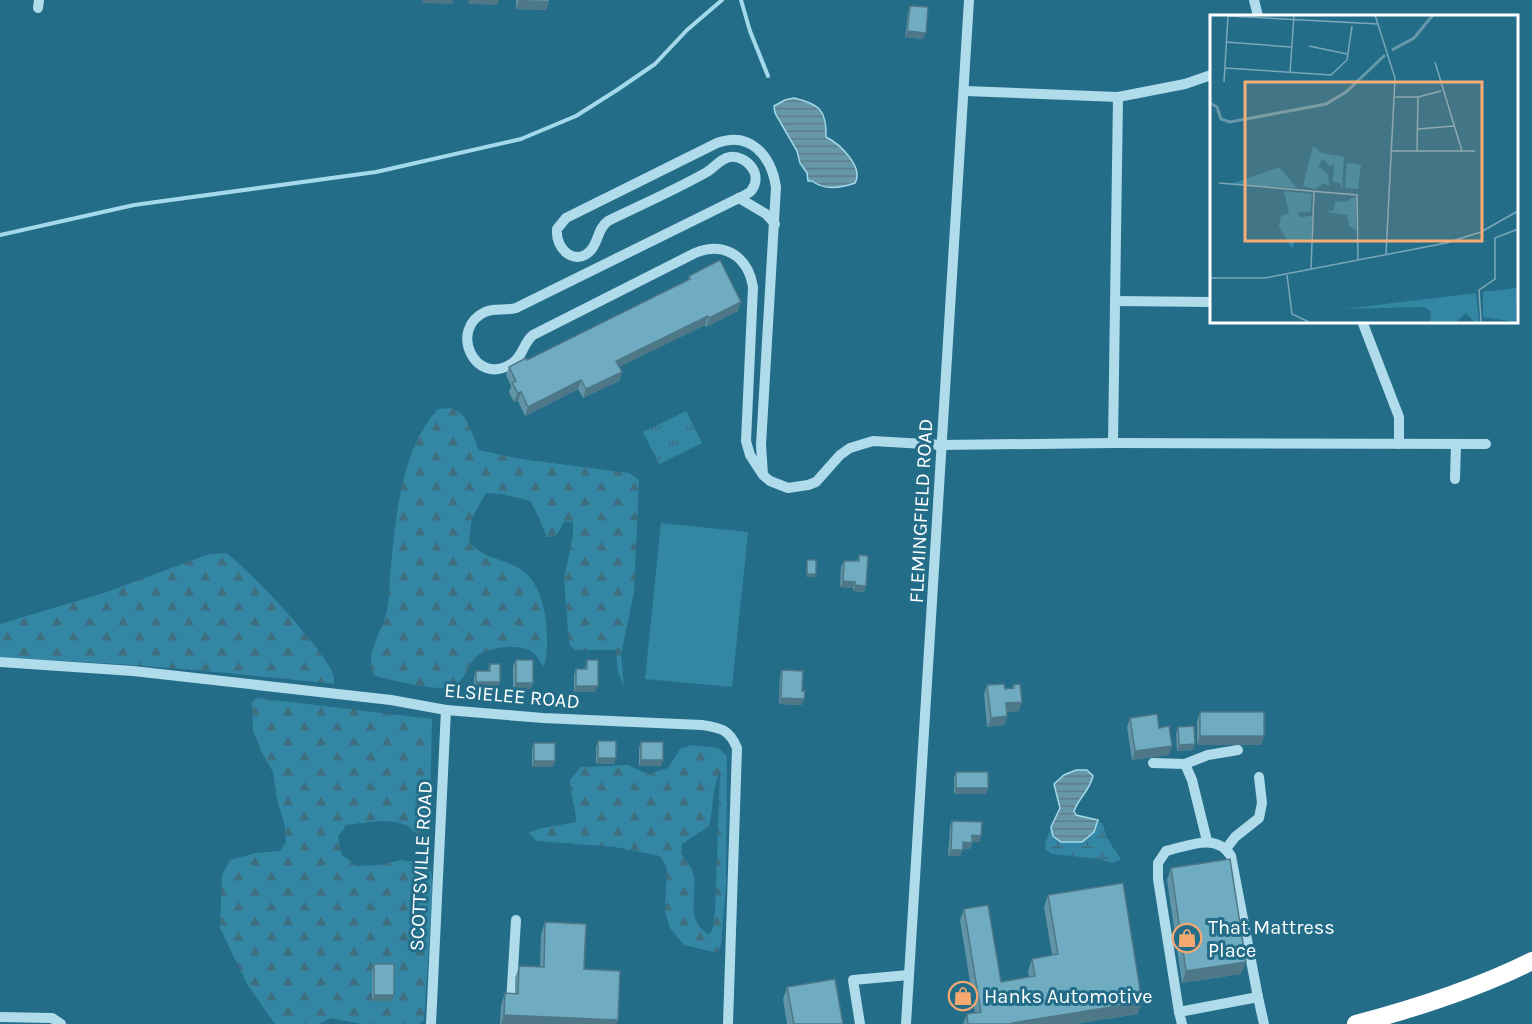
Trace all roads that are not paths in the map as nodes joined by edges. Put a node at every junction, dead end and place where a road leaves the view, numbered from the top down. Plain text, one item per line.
1 (969, 0) edge
2 (1254, 0) edge
3 (1258, 15) edge
4 (1210, 75) edge
5 (964, 91) junction
6 (1118, 97) junction
7 (739, 198) junction
8 (775, 224) junction
9 (1115, 301) junction
10 (1210, 302) edge
11 (1362, 322) edge
12 (1113, 443) junction
13 (1399, 444) junction
14 (1456, 444) junction
15 (1486, 444) dead end
16 (942, 445) junction
17 (763, 475) junction
18 (1455, 479) dead end
19 (0, 662) edge
20 (446, 710) junction
21 (1238, 750) dead end
22 (1153, 763) dead end
23 (1185, 764) junction
24 (1259, 777) dead end
25 (1207, 841) junction
26 (1226, 849) junction
27 (516, 920) dead end
28 (1532, 961) edge
29 (909, 975) junction
30 (1258, 997) junction
31 (511, 1003) edge
32 (0, 1017) edge
33 (1180, 1021) edge
34 (61, 1024) edge
35 (431, 1024) edge
36 (728, 1024) edge
37 (860, 1024) edge
38 (906, 1024) edge
39 (1264, 1024) edge
40 (1356, 1024) edge

1 - 5 street, FLEMINGFIELD ROAD
2 - 3 street
4 - 6 street
5 - 6 street
5 - 16 street, FLEMINGFIELD ROAD
6 - 9 street
7 - 8 street
7 - 8 street
7 - 17 street
8 - 17 street
9 - 10 street
9 - 12 street
11 - 13 street
12 - 13 street
12 - 16 street
13 - 14 street
14 - 15 street
14 - 18 street
16 - 17 street
16 - 29 street, FLEMINGFIELD ROAD
19 - 20 street, ELSIELEE ROAD
20 - 35 street, SCOTTSVILLE ROAD
20 - 36 street, ELSIELEE ROAD
21 - 23 street
22 - 23 street
23 - 25 street
24 - 26 street
25 - 26 street
25 - 33 street
26 - 30 street
27 - 31 street
28 - 40 highway
29 - 37 street
29 - 38 street, FLEMINGFIELD ROAD
30 - 33 street
30 - 39 street
32 - 34 street

